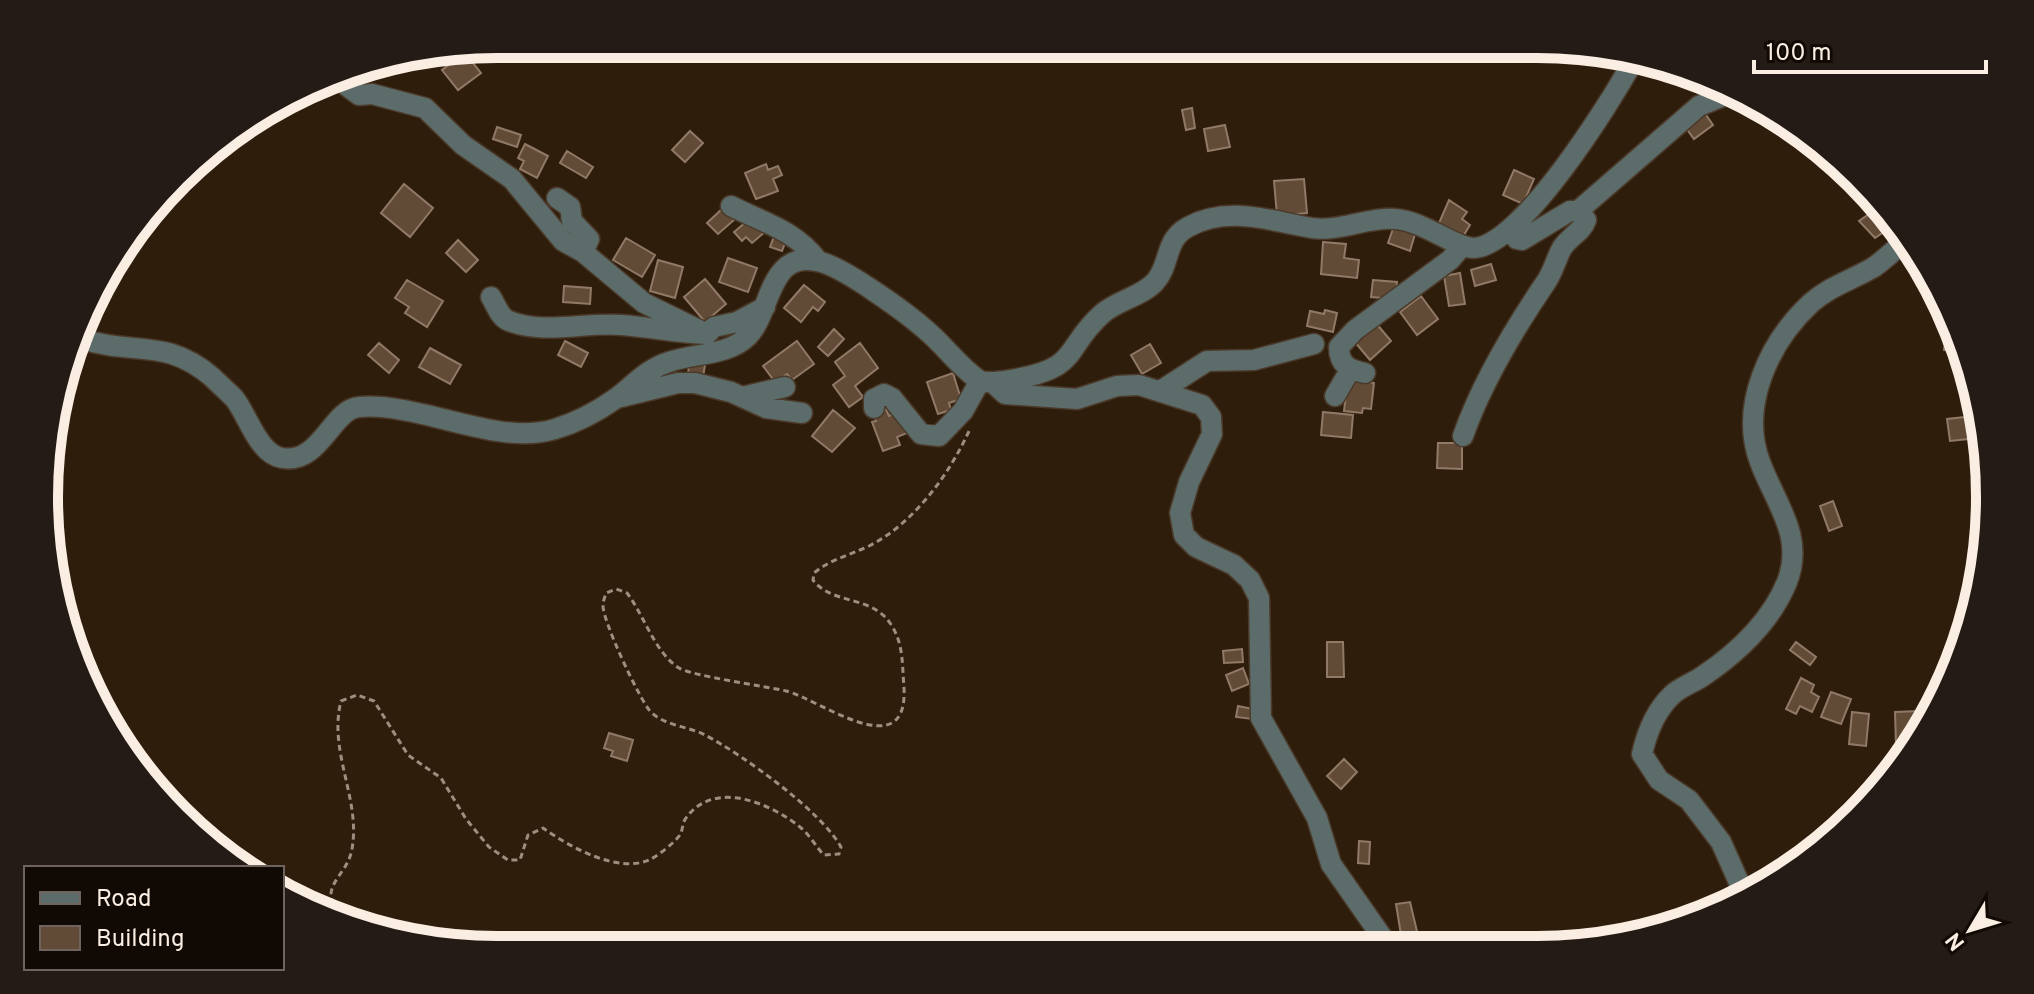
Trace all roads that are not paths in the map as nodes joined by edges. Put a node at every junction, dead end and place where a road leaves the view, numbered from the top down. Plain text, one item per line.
1 (1629, 68) edge
2 (346, 85) edge
3 (1719, 98) edge
4 (557, 198) dead end
5 (731, 206) dead end
6 (1578, 211) junction
7 (1511, 229) junction
8 (1462, 246) junction
9 (1898, 247) edge
10 (583, 252) junction
11 (818, 261) junction
12 (491, 297) dead end
13 (765, 307) junction
14 (707, 334) junction
15 (87, 340) edge
16 (1314, 344) dead end
17 (986, 381) junction
18 (785, 387) dead end
19 (1162, 390) junction
20 (1335, 396) dead end
21 (742, 397) junction
22 (616, 398) junction
23 (874, 408) dead end
24 (802, 413) dead end
25 (1463, 436) dead end
26 (1740, 886) edge
27 (1381, 936) edge

1 - 7 street
2 - 10 street
3 - 6 street
4 - 10 street
5 - 11 street
6 - 7 street
6 - 25 street
7 - 8 street
8 - 17 street
8 - 20 street
9 - 26 street
10 - 14 street
11 - 13 street
11 - 17 street
12 - 14 street
13 - 14 street
13 - 22 street
15 - 22 street
16 - 19 street
17 - 19 street
17 - 23 street
18 - 21 street
19 - 27 street
21 - 22 street
21 - 24 street

